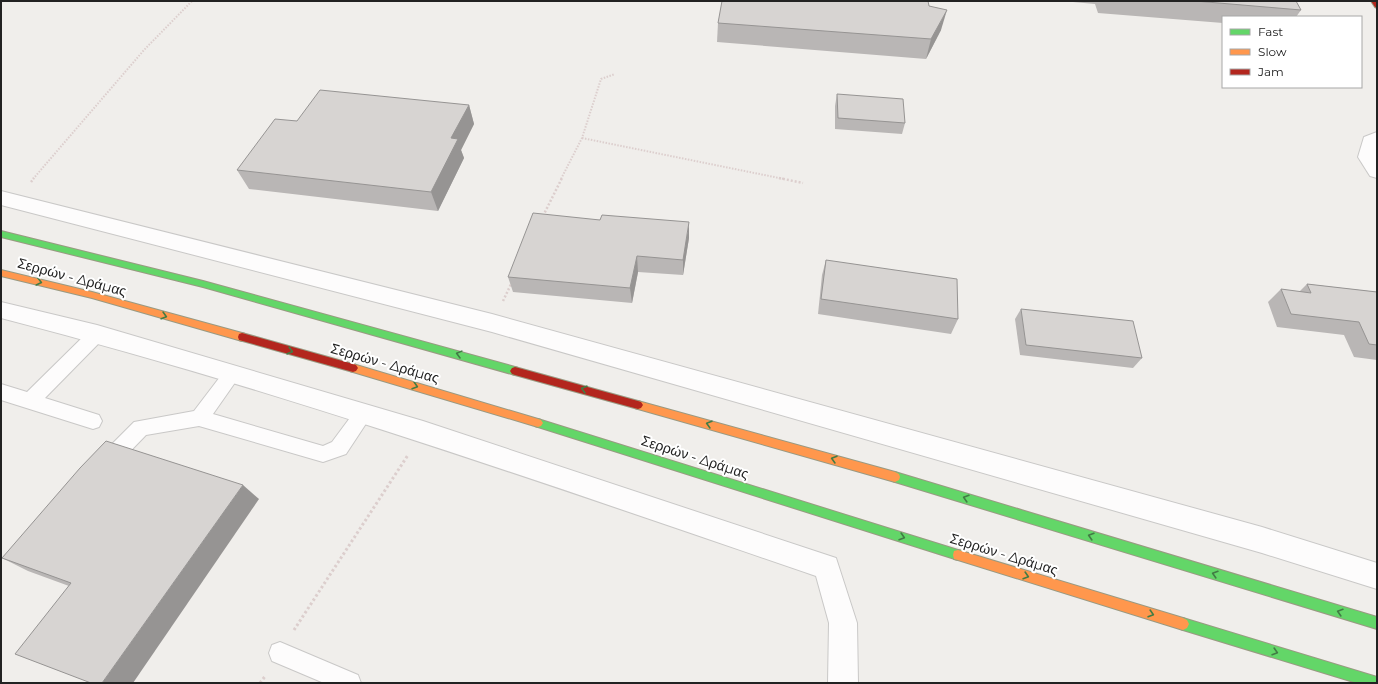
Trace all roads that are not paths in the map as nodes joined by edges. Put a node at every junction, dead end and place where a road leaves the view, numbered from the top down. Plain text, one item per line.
1 (1374, 1) edge
2 (1377, 6) edge
3 (1377, 138) edge
4 (1377, 172) edge
5 (8, 200) edge
6 (1, 234) edge
7 (1, 273) edge
8 (1, 310) edge
9 (97, 334) junction
10 (232, 374) junction
11 (1, 392) edge
12 (30, 401) junction
13 (364, 413) junction
14 (199, 418) junction
15 (93, 421) dead end
16 (97, 472) edge
17 (1377, 576) edge
18 (1377, 623) edge
19 (280, 653) road end
20 (350, 683) edge
21 (843, 683) edge
22 (1377, 683) edge

1 - 2 main road
3 - 4 street
5 - 17 street
18 -> 6 main road, Σερρών - Δράμας
7 -> 22 main road, Σερρών - Δράμας
8 - 9 street
9 - 10 street
9 - 12 lane
10 - 13 street
10 - 14 lane
11 - 12 lane
12 - 15 lane
13 - 14 lane
13 - 21 street
14 - 16 lane
19 - 20 lane

